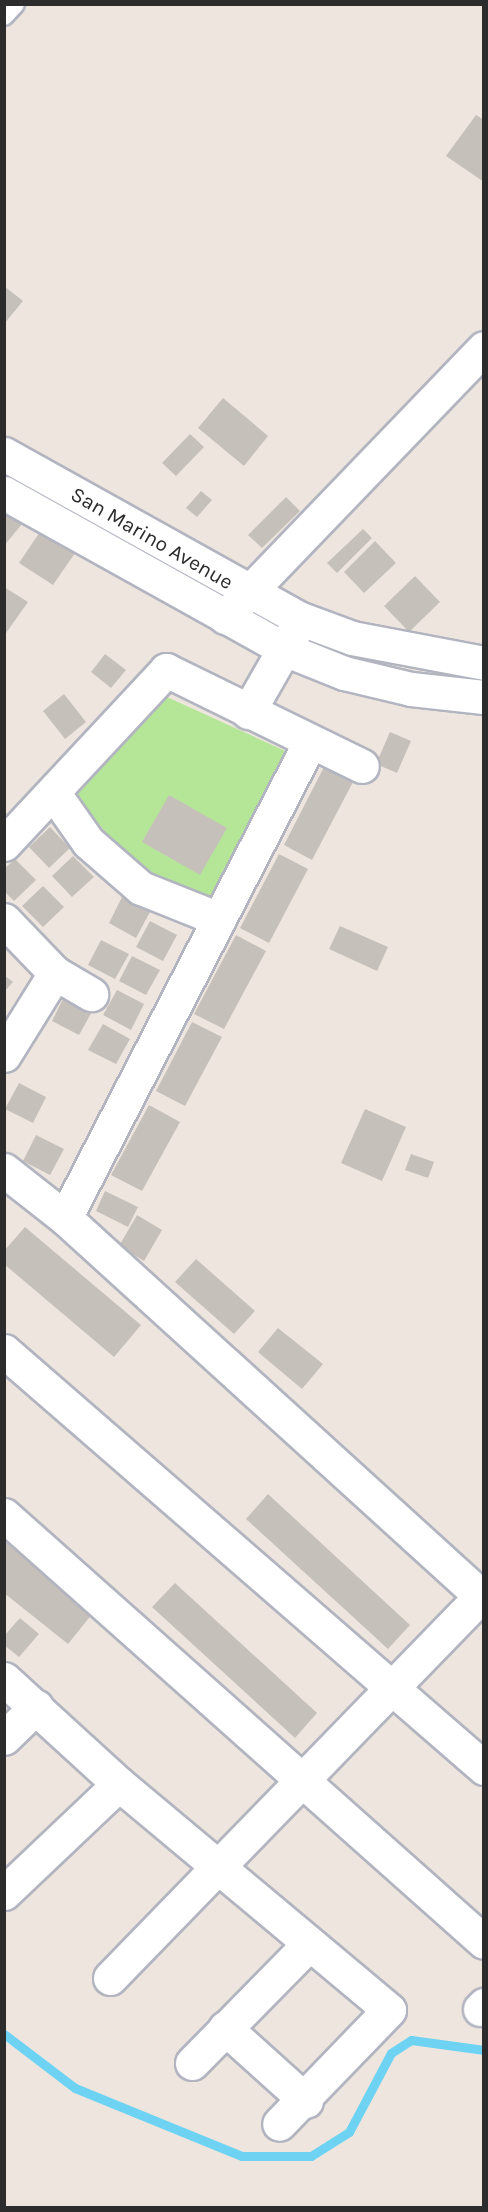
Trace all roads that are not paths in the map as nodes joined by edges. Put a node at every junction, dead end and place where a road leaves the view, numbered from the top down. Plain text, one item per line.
1 (15, 4) edge
2 (4, 16) edge
3 (483, 348) edge
4 (7, 463) edge
5 (4, 494) edge
6 (247, 593) junction
7 (225, 617) junction
8 (301, 619) junction
9 (284, 650) junction
10 (483, 663) edge
11 (483, 697) edge
12 (248, 712) junction
13 (310, 742) junction
14 (362, 766) dead end
15 (56, 795) junction
16 (4, 844) edge
17 (219, 919) junction
18 (4, 920) edge
19 (55, 973) junction
20 (91, 994) dead end
21 (4, 1055) edge
22 (4, 1170) edge
23 (65, 1218) junction
24 (4, 1351) edge
25 (4, 1515) edge
26 (482, 1598) edge
27 (4, 1679) edge
28 (392, 1686) junction
29 (36, 1707) junction
30 (4, 1738) edge
31 (483, 1768) edge
32 (302, 1778) junction
33 (119, 1784) junction
34 (215, 1866) junction
35 (4, 1893) edge
36 (483, 1942) edge
37 (309, 1944) junction
38 (110, 1977) dead end
39 (225, 2028) junction
40 (192, 2063) dead end
41 (306, 2101) junction
42 (279, 2124) dead end

1 - 2 lane
3 - 6 street
4 - 6 street, San Marino Avenue
5 - 7 street, San Marino Avenue
6 - 7 street
6 - 8 street, San Marino Avenue
7 - 9 street, San Marino Avenue
8 - 9 street
8 - 10 street, San Marino Avenue
9 - 11 street, San Marino Avenue
9 - 12 street
12 - 13 street
12 - 15 street
13 - 14 street
13 - 17 street
15 - 16 street
15 - 17 street
17 - 23 street
18 - 19 street
19 - 20 street
19 - 21 street
22 - 23 street
23 - 26 street
24 - 28 street
25 - 32 street
26 - 28 street
27 - 29 street
28 - 31 street
28 - 32 street
29 - 30 street
29 - 33 street
32 - 34 street
32 - 36 street
33 - 34 street
33 - 35 street
34 - 37 street
34 - 38 street
37 - 39 street
37 - 41 street
39 - 40 street
39 - 41 street
41 - 42 street

